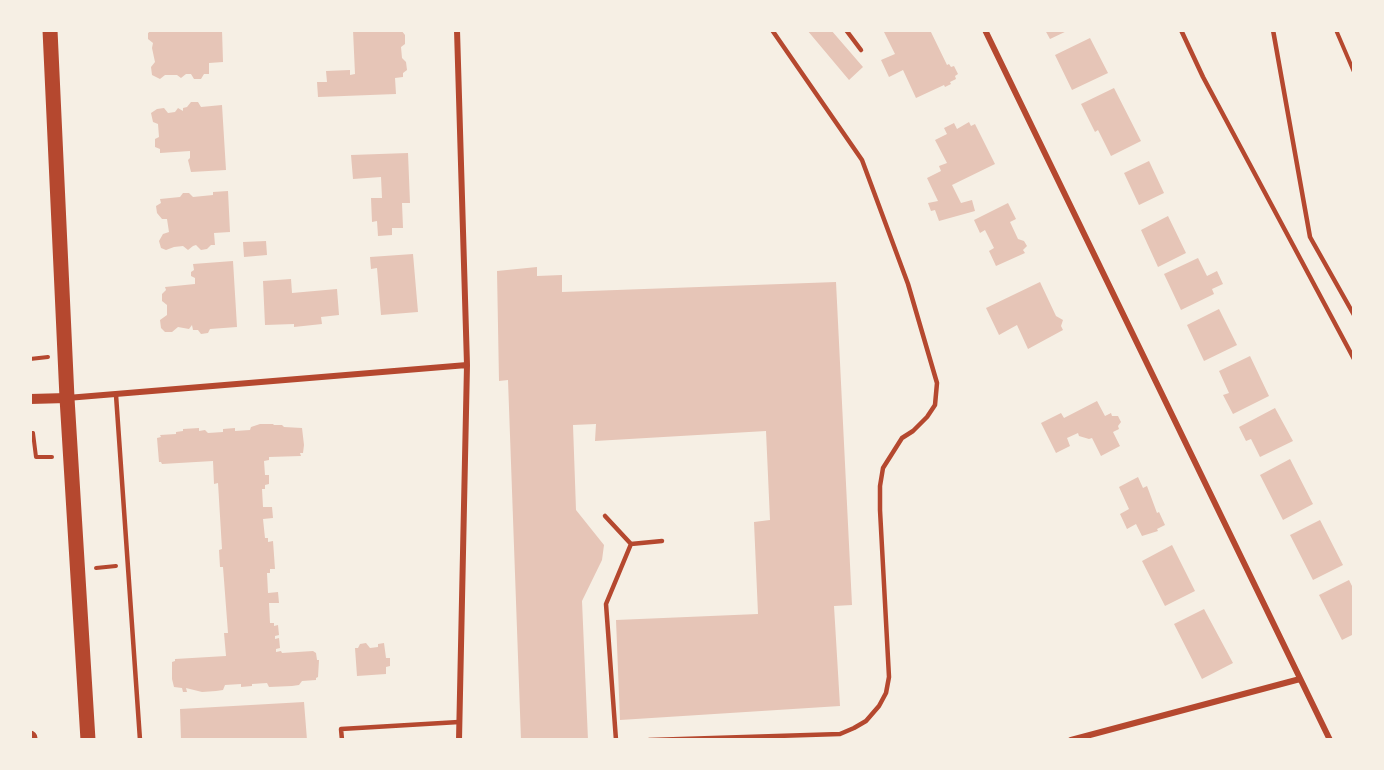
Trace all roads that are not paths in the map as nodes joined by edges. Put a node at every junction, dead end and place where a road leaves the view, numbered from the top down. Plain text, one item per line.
1 (50, 30) edge
2 (457, 30) edge
3 (772, 30) edge
4 (846, 30) edge
5 (985, 30) edge
6 (1181, 30) edge
7 (1273, 30) edge
8 (861, 50) dead end
9 (1354, 315) edge
10 (1354, 359) edge
11 (467, 365) junction
12 (116, 395) junction
13 (67, 398) junction
14 (30, 399) edge
15 (605, 516) dead end
16 (662, 541) dead end
17 (631, 544) junction
18 (1300, 679) junction
19 (459, 722) junction
20 (88, 740) edge
21 (140, 740) edge
22 (342, 740) edge
23 (459, 740) edge
24 (616, 740) edge
25 (649, 740) edge
26 (1071, 740) edge
27 (1330, 740) edge

1 - 13 main road
2 - 11 street
3 - 25 lane
4 - 8 lane
5 - 18 street
6 - 10 lane
7 - 9 lane
11 - 12 street
11 - 19 street
12 - 13 street
12 - 21 lane
13 - 14 street
13 - 20 main road
15 - 17 lane
16 - 17 lane
17 - 24 lane
18 - 26 street
18 - 27 street
19 - 22 lane
19 - 23 street

